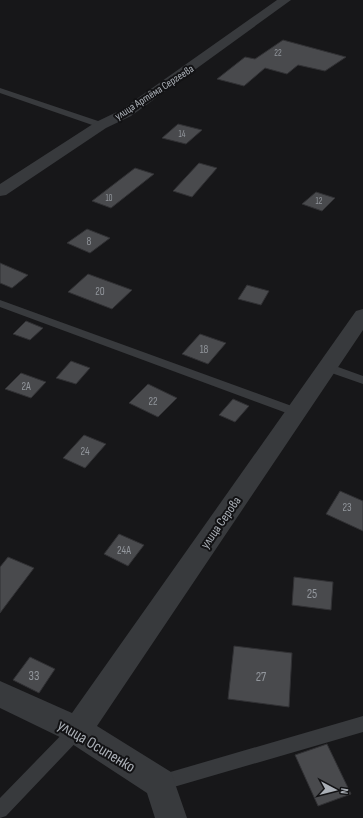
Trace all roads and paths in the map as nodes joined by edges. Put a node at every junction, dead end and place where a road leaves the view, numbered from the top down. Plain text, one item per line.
1 (285, 0) edge
2 (0, 90) edge
3 (101, 125) junction
4 (0, 191) edge
5 (0, 303) edge
6 (363, 315) edge
7 (327, 367) junction
8 (363, 380) edge
9 (296, 412) junction
10 (0, 694) edge
11 (363, 724) edge
12 (76, 730) junction
13 (160, 783) junction
14 (0, 810) edge
15 (171, 818) edge

1 - 3 street, улица Артёма Сергеева
2 - 3 lane
3 - 4 street, улица Артёма Сергеева
5 - 9 lane
6 - 7 street, улица Серова
7 - 8 lane
7 - 9 street, улица Серова
9 - 12 street, улица Серова
10 - 12 street, улица Осипенко
11 - 13 lane
12 - 13 street, улица Осипенко
12 - 14 lane
13 - 15 street

